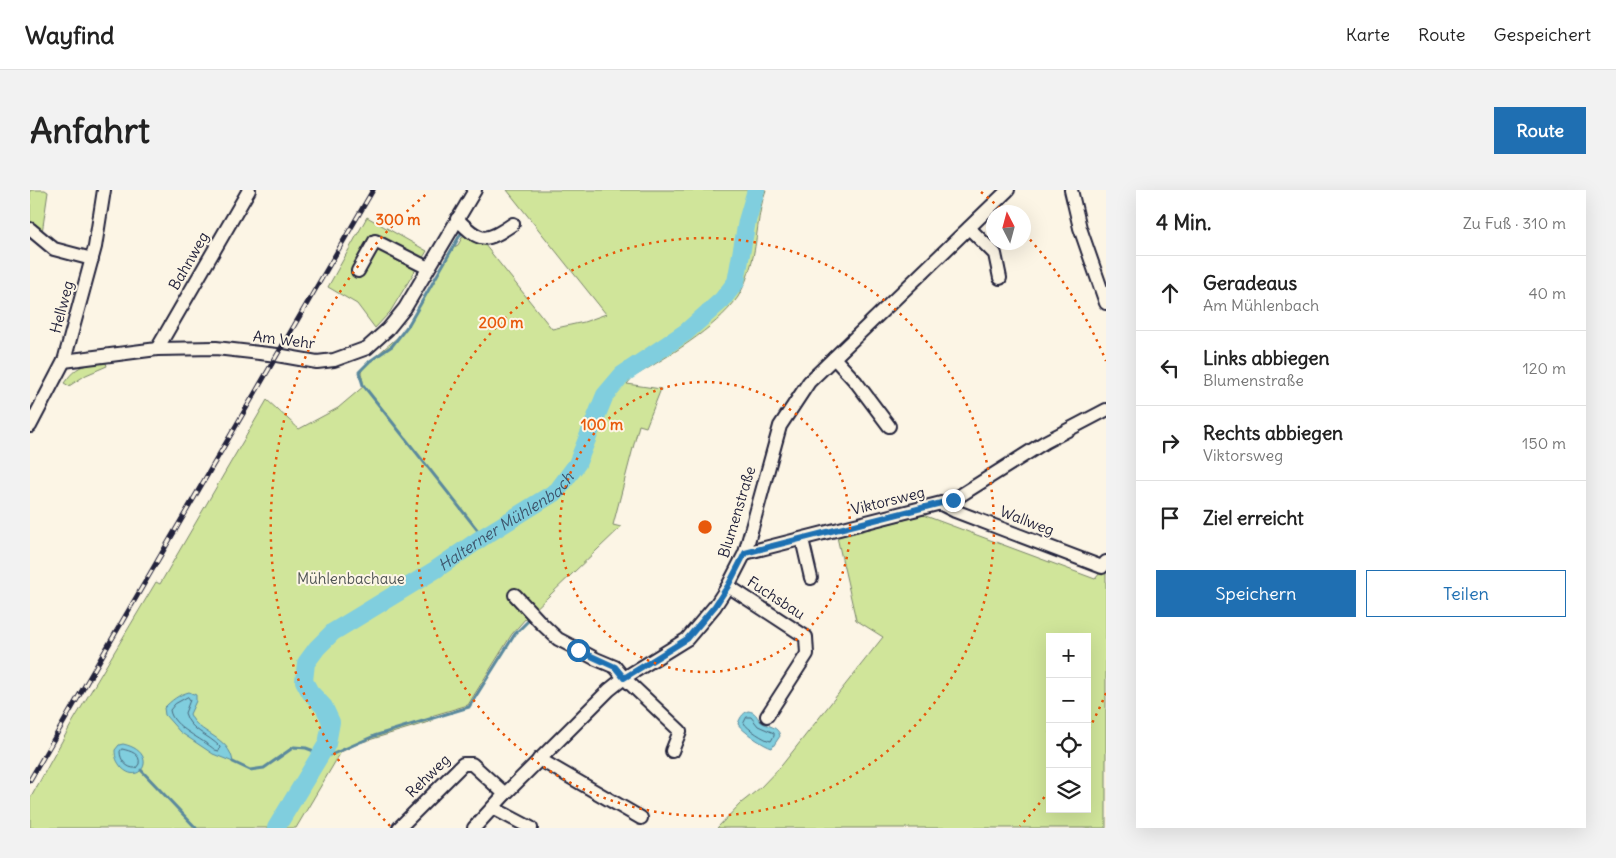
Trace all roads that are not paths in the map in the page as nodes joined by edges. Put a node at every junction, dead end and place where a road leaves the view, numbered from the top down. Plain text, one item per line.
1 (104, 190) edge
2 (249, 190) edge
3 (475, 190) edge
4 (1008, 190) edge
5 (1071, 190) edge
6 (457, 219) junction
7 (513, 224) dead end
8 (969, 228) junction
9 (30, 229) edge
10 (92, 259) junction
11 (428, 268) junction
12 (358, 271) dead end
13 (1101, 273) edge
14 (1000, 278) dead end
15 (1106, 303) edge
16 (157, 349) junction
17 (834, 358) junction
18 (64, 361) junction
19 (36, 405) edge
20 (1106, 410) edge
21 (30, 426) edge
22 (888, 426) dead end
23 (941, 504) junction
24 (802, 539) junction
25 (745, 553) junction
26 (1104, 564) edge
27 (812, 578) dead end
28 (728, 586) junction
29 (514, 595) dead end
30 (624, 678) junction
31 (767, 716) dead end
32 (672, 750) dead end
33 (539, 759) junction
34 (504, 794) junction
35 (492, 808) junction
36 (641, 818) dead end
37 (399, 828) edge
38 (474, 828) edge
39 (530, 828) edge

1 - 10 street, Hellweg
2 - 16 street, Bahnweg
3 - 6 street, Am Wehr
4 - 8 street, Blumenstraße
5 - 13 street
6 - 7 street
6 - 11 street, Am Wehr
8 - 14 street
8 - 17 street, Blumenstraße
9 - 10 street
10 - 18 street, Hellweg
11 - 12 street
11 - 16 street, Am Wehr
13 - 15 street
16 - 18 street, Am Wehr
17 - 22 street
17 - 25 street, Blumenstraße
18 - 19 street, Hellweg
19 - 21 street, Hellweg
20 - 23 street, Viktorsweg
23 - 24 street, Viktorsweg
23 - 26 street, Wallweg
24 - 25 street, Viktorsweg
24 - 27 street
25 - 28 street, Blumenstraße
28 - 30 street, Blumenstraße
28 - 31 street, Fuchsbau
29 - 30 street
30 - 32 street
30 - 33 street, Blumenstraße
33 - 34 street, Blumenstraße
33 - 36 street
34 - 35 street, Blumenstraße
34 - 37 street, Rehweg
35 - 38 street, Blumenstraße
35 - 39 street

